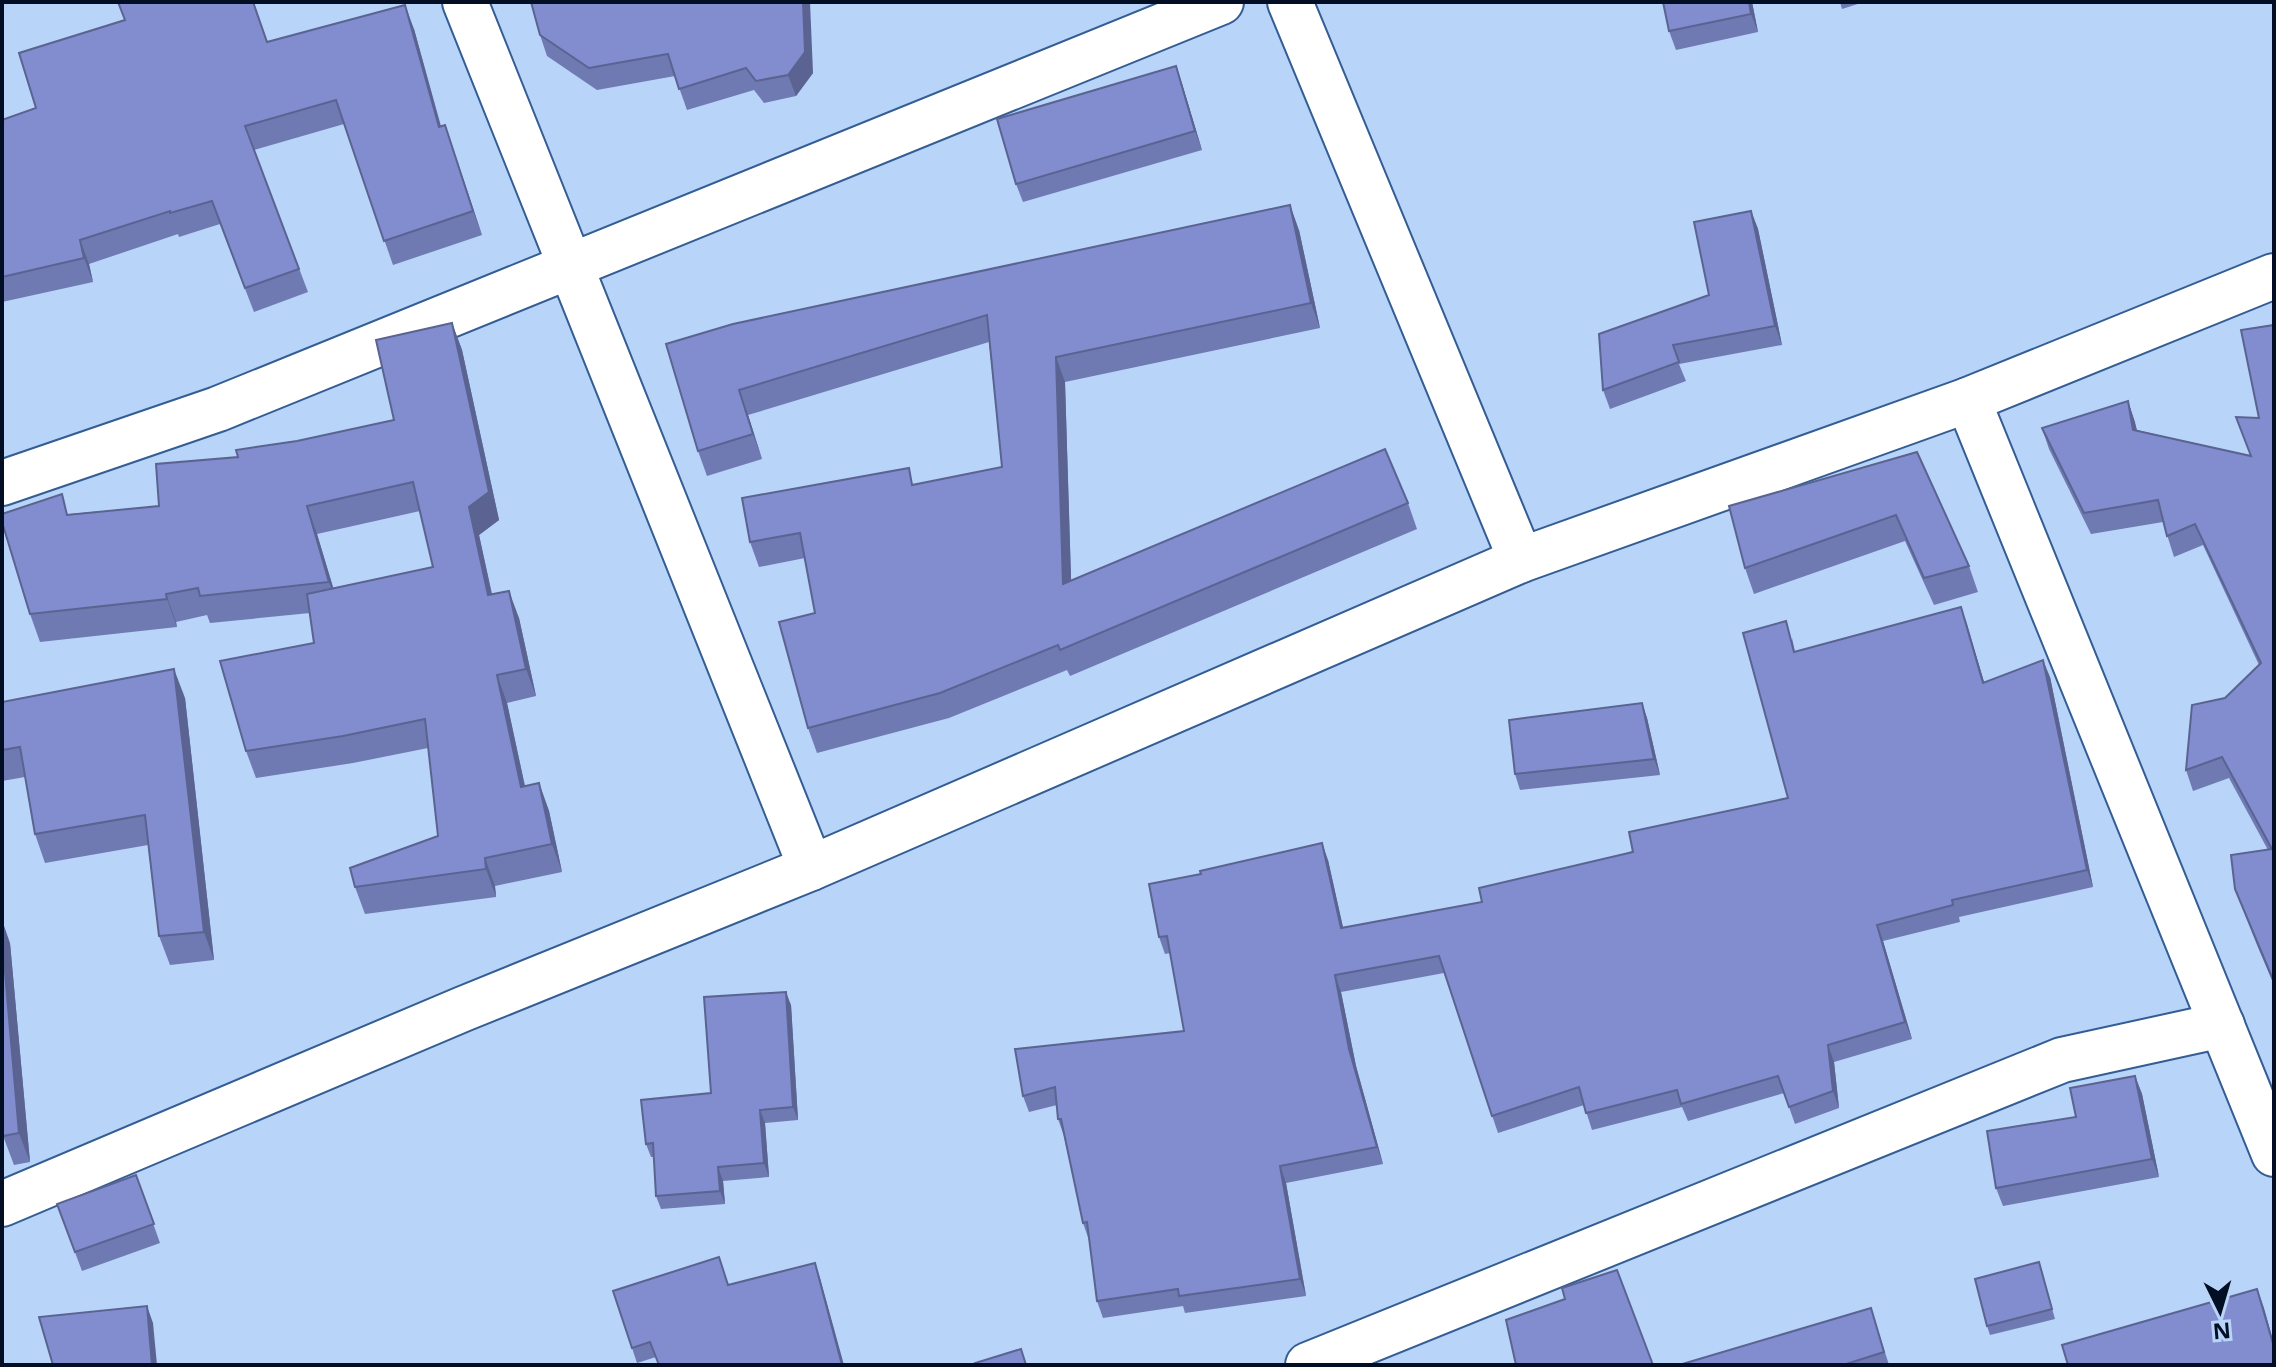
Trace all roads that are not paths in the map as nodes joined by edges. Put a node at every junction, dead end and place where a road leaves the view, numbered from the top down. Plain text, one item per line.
1 (465, 2) edge
2 (1221, 2) edge
3 (1290, 2) edge
4 (570, 266) junction
5 (2274, 276) edge
6 (1968, 400) junction
7 (2, 483) edge
8 (1521, 560) junction
9 (811, 868) junction
10 (2222, 1025) junction
11 (2274, 1154) edge
12 (2, 1204) edge
13 (1308, 1365) edge

1 - 4 street
2 - 4 street
3 - 8 street
4 - 7 street
4 - 9 street
5 - 6 street
6 - 8 street
6 - 10 street
8 - 9 street
9 - 12 street
10 - 11 street
10 - 13 street

